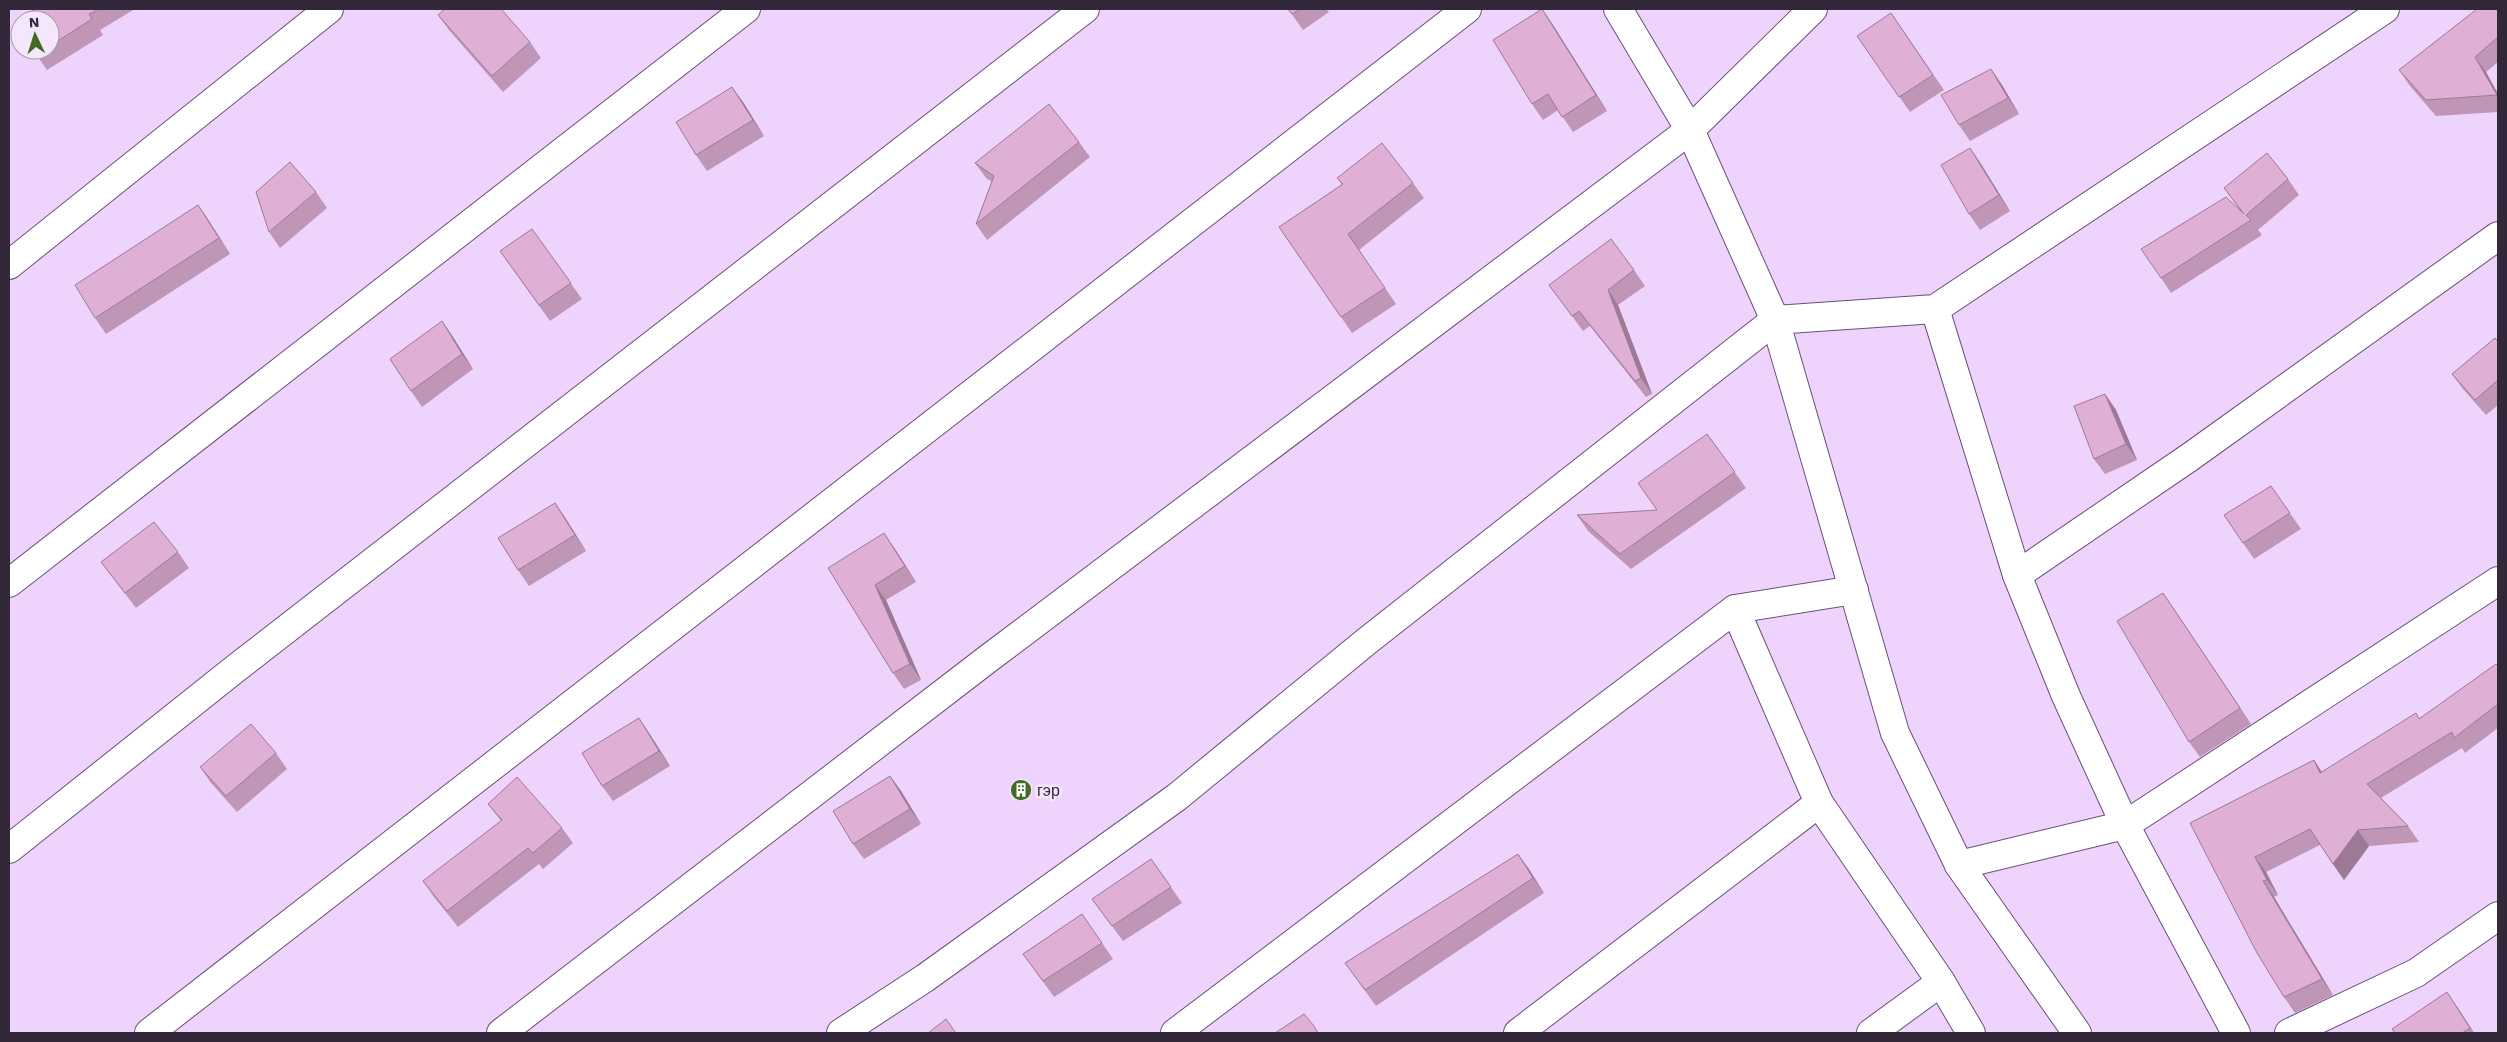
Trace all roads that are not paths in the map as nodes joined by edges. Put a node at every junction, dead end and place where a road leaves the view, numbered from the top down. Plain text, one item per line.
1 (329, 9) edge
2 (746, 9) edge
3 (1086, 9) edge
4 (1467, 9) edge
5 (1618, 9) edge
6 (1813, 9) edge
7 (2385, 9) edge
8 (1690, 130) junction
9 (2498, 236) edge
10 (9, 264) edge
11 (1934, 309) junction
12 (1775, 320) junction
13 (2017, 575) junction
14 (2498, 581) edge
15 (9, 583) edge
16 (1854, 590) junction
17 (1735, 608) junction
18 (1819, 804) junction
19 (2125, 825) junction
20 (9, 849) edge
21 (1959, 865) junction
22 (2498, 916) edge
23 (1941, 982) junction
24 (149, 1033) edge
25 (501, 1033) edge
26 (841, 1033) edge
27 (1175, 1033) edge
28 (1518, 1033) edge
29 (1871, 1033) edge
30 (1971, 1033) edge
31 (2077, 1033) edge
32 (2236, 1033) edge
33 (2290, 1033) edge

1 - 10 street
2 - 15 street
3 - 20 street
4 - 24 street
5 - 8 street
6 - 8 street
7 - 11 street
8 - 12 street
8 - 25 street
9 - 13 street
11 - 12 street
11 - 13 street
12 - 16 street
12 - 26 street
13 - 19 street
14 - 19 street
16 - 17 street
16 - 21 street
17 - 18 street
17 - 27 street
18 - 23 street
18 - 28 street
19 - 21 street
19 - 32 street
21 - 31 street
22 - 33 street
23 - 29 street
23 - 30 street

